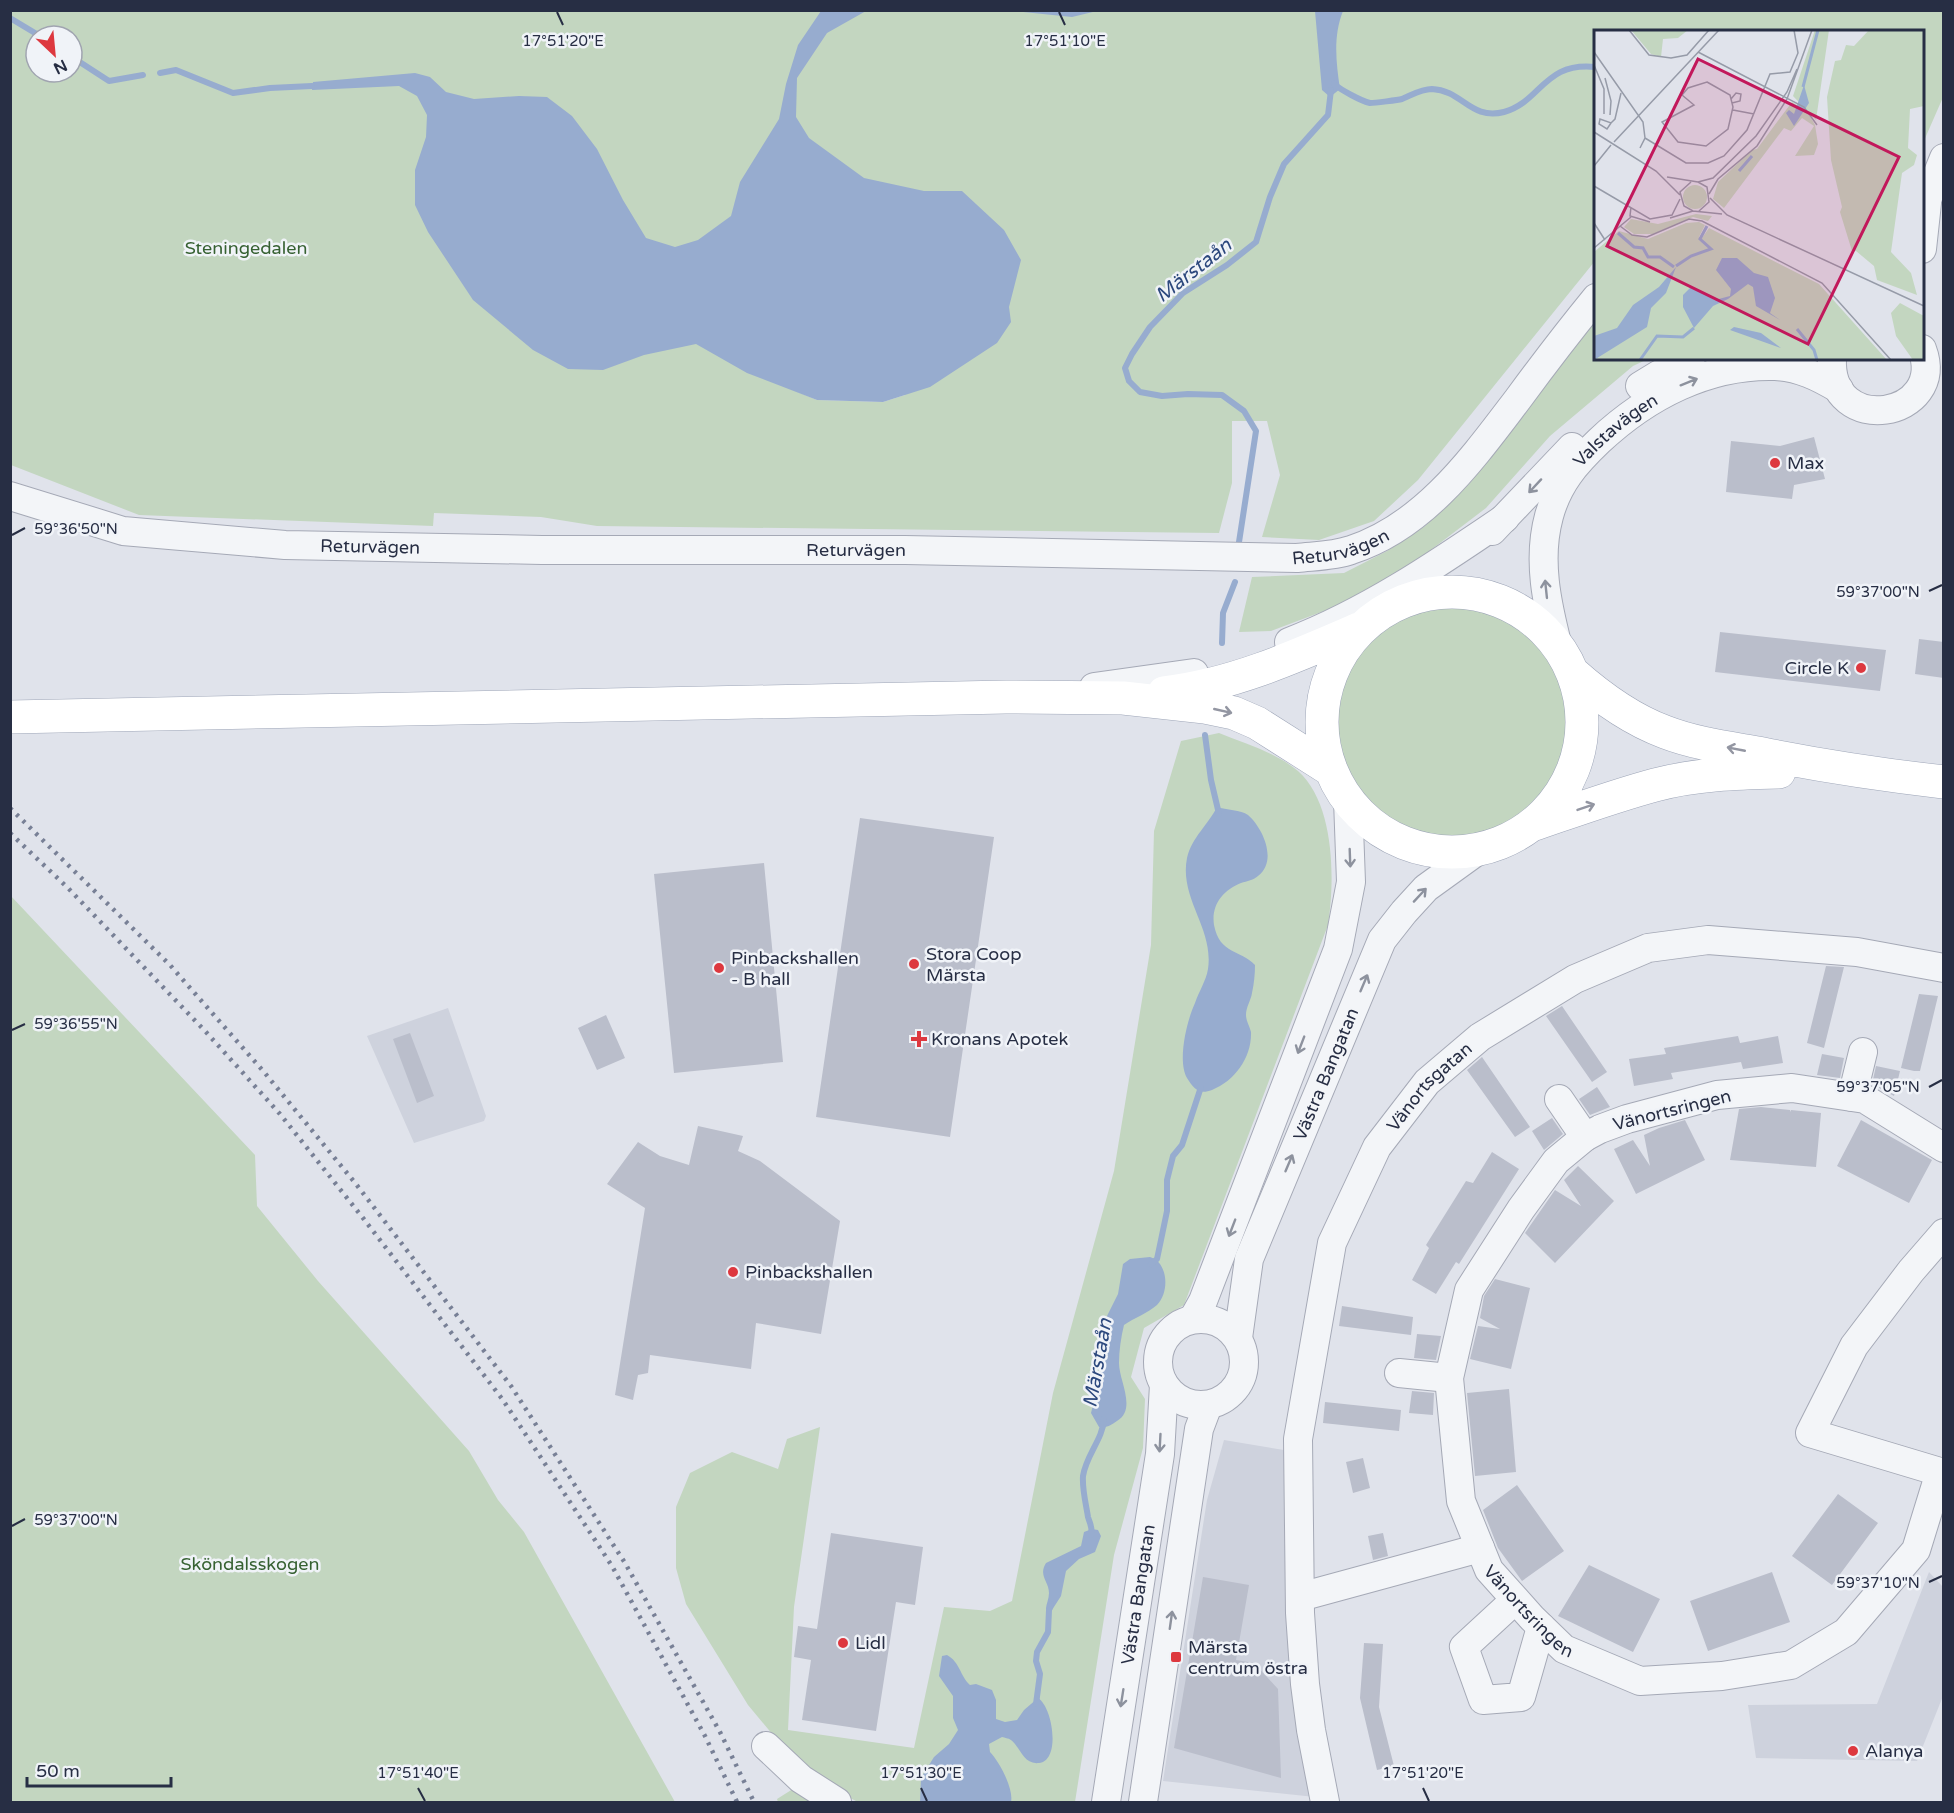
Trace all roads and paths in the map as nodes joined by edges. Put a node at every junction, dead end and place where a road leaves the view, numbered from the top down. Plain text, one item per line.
1 (1944, 158) edge
2 (1924, 206) edge
3 (1594, 301) edge
4 (1924, 346) edge
5 (1924, 352) edge
6 (1944, 354) edge
7 (1687, 360) edge
8 (1832, 360) edge
9 (1839, 389) junction
10 (1944, 389) edge
11 (1914, 395) junction
12 (10, 496) edge
13 (1505, 518) junction
14 (1406, 600) junction
15 (1364, 627) junction
16 (1565, 660) junction
17 (1006, 697) junction
18 (1123, 698) junction
19 (10, 717) edge
20 (1331, 770) junction
21 (1855, 772) junction
22 (1944, 782) edge
23 (1348, 800) junction
24 (1531, 826) junction
25 (1480, 849) junction
26 (1944, 968) edge
27 (1863, 1052) dead end
28 (1852, 1097) junction
29 (1559, 1099) dead end
30 (1585, 1137) junction
31 (1944, 1148) edge
32 (1944, 1233) edge
33 (1193, 1319) junction
34 (1238, 1338) junction
35 (1399, 1373) dead end
36 (1449, 1378) junction
37 (1164, 1385) junction
38 (1208, 1404) junction
39 (1480, 1548) junction
40 (1515, 1600) junction
41 (1300, 1605) junction
42 (1541, 1627) junction
43 (766, 1746) dead end
44 (837, 1803) edge
45 (1106, 1803) edge
46 (1143, 1803) edge
47 (1325, 1803) edge

1 - 2 street
3 - 12 street, Returvägen
4 - 6 street
5 - 11 street
7 -> 13 street, Valstavägen
8 - 9 street
9 - 11 street, Valstavägen
16 -> 9 street, Valstavägen
10 - 11 street
13 - 14 street, Valstavägen
13 - 17 street
14 - 15 main road
14 - 16 main road
15 - 18 main road
15 - 20 main road
21 -> 16 main road
16 - 24 main road
17 - 18 main road
17 - 19 main road
18 -> 20 main road
20 - 23 main road
21 - 22 main road
24 -> 21 main road
23 - 25 main road
23 -> 33 street, Västra Bangatan
24 - 25 main road
34 -> 25 street, Västra Bangatan
26 - 41 street, Vänortsgatan
27 - 28 street
28 - 30 street, Vänortsringen
28 - 31 street, Vänortsringen
29 - 30 street
30 - 36 street, Vänortsringen
32 - 42 street, Vänortsringen
33 - 34 street
33 - 37 street, Västra Bangatan
34 - 38 street, Västra Bangatan
35 - 36 street
36 - 39 street, Vänortsringen
37 - 38 street
37 -> 45 street, Västra Bangatan
46 -> 38 street, Västra Bangatan
39 - 40 street, Vänortsringen
39 - 41 street
40 - 42 street, Vänortsringen
40 - 42 street
41 - 47 street, Vänortsgatan
43 - 44 street

